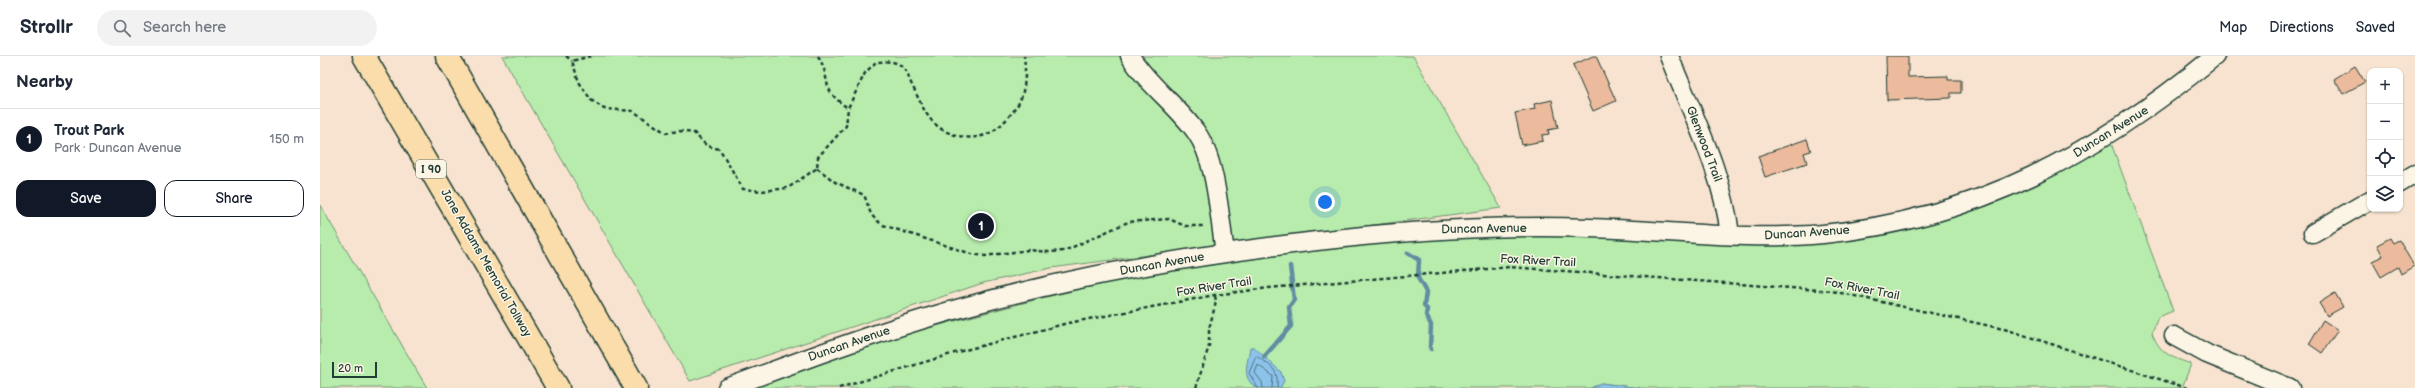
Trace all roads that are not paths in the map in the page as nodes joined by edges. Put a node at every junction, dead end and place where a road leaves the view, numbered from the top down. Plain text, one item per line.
1 (364, 56) edge
2 (447, 56) edge
3 (1130, 56) edge
4 (1669, 56) edge
5 (2215, 56) edge
6 (2415, 174) edge
7 (2403, 181) edge
8 (2367, 202) edge
9 (2313, 233) dead end
10 (1730, 234) junction
11 (1225, 252) junction
12 (2174, 336) dead end
13 (558, 388) edge
14 (636, 388) edge
15 (727, 388) edge
16 (2290, 388) edge

1 - 13 highway, Jane Addams Memorial Tollway / I 90
2 - 14 highway
3 - 11 street
4 - 10 street, Glenwood Trail
5 - 10 street, Duncan Avenue
6 - 7 street
8 - 9 street
10 - 11 street, Duncan Avenue
11 - 15 street, Duncan Avenue
12 - 16 street

